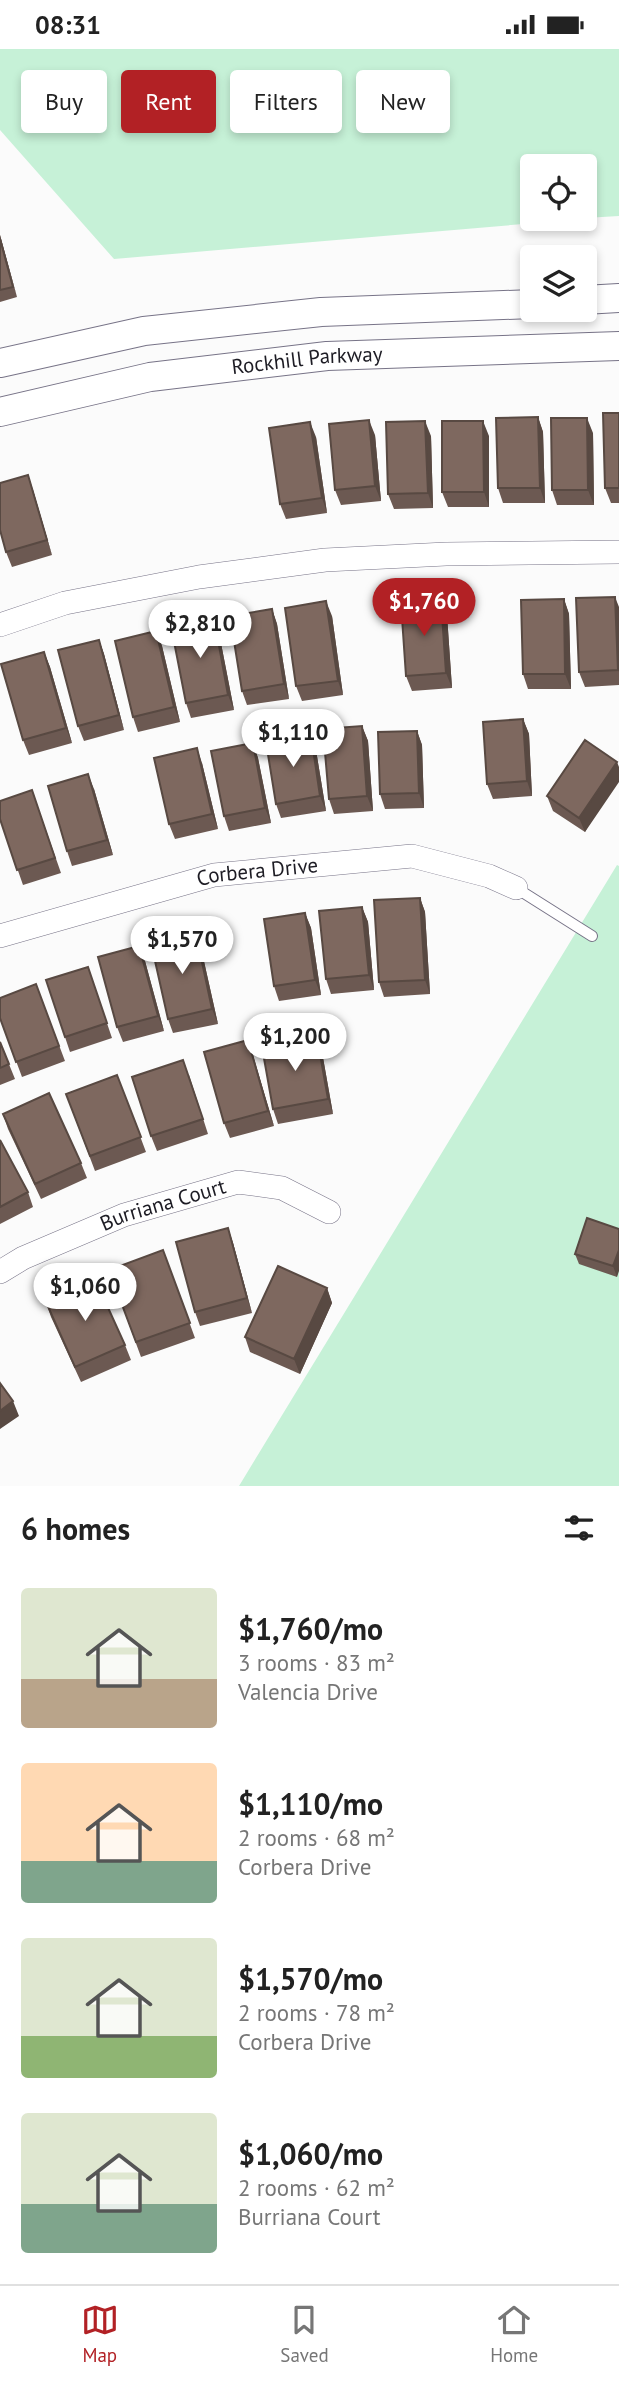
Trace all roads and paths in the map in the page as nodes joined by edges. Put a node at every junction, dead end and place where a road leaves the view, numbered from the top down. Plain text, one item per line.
1 (619, 298) edge
2 (597, 299) edge
3 (520, 304) edge
4 (619, 347) edge
5 (0, 363) edge
6 (0, 412) edge
7 (619, 552) edge
8 (0, 625) edge
9 (516, 888) joint
10 (0, 936) edge
11 (592, 936) dead end
12 (329, 1212) dead end
13 (0, 1272) edge

1 - 2 street
3 - 5 street
4 - 6 street, Rockhill Parkway
7 - 8 street
9 - 10 street, Corbera Drive
9 - 11 lane
12 - 13 street, Burriana Court

